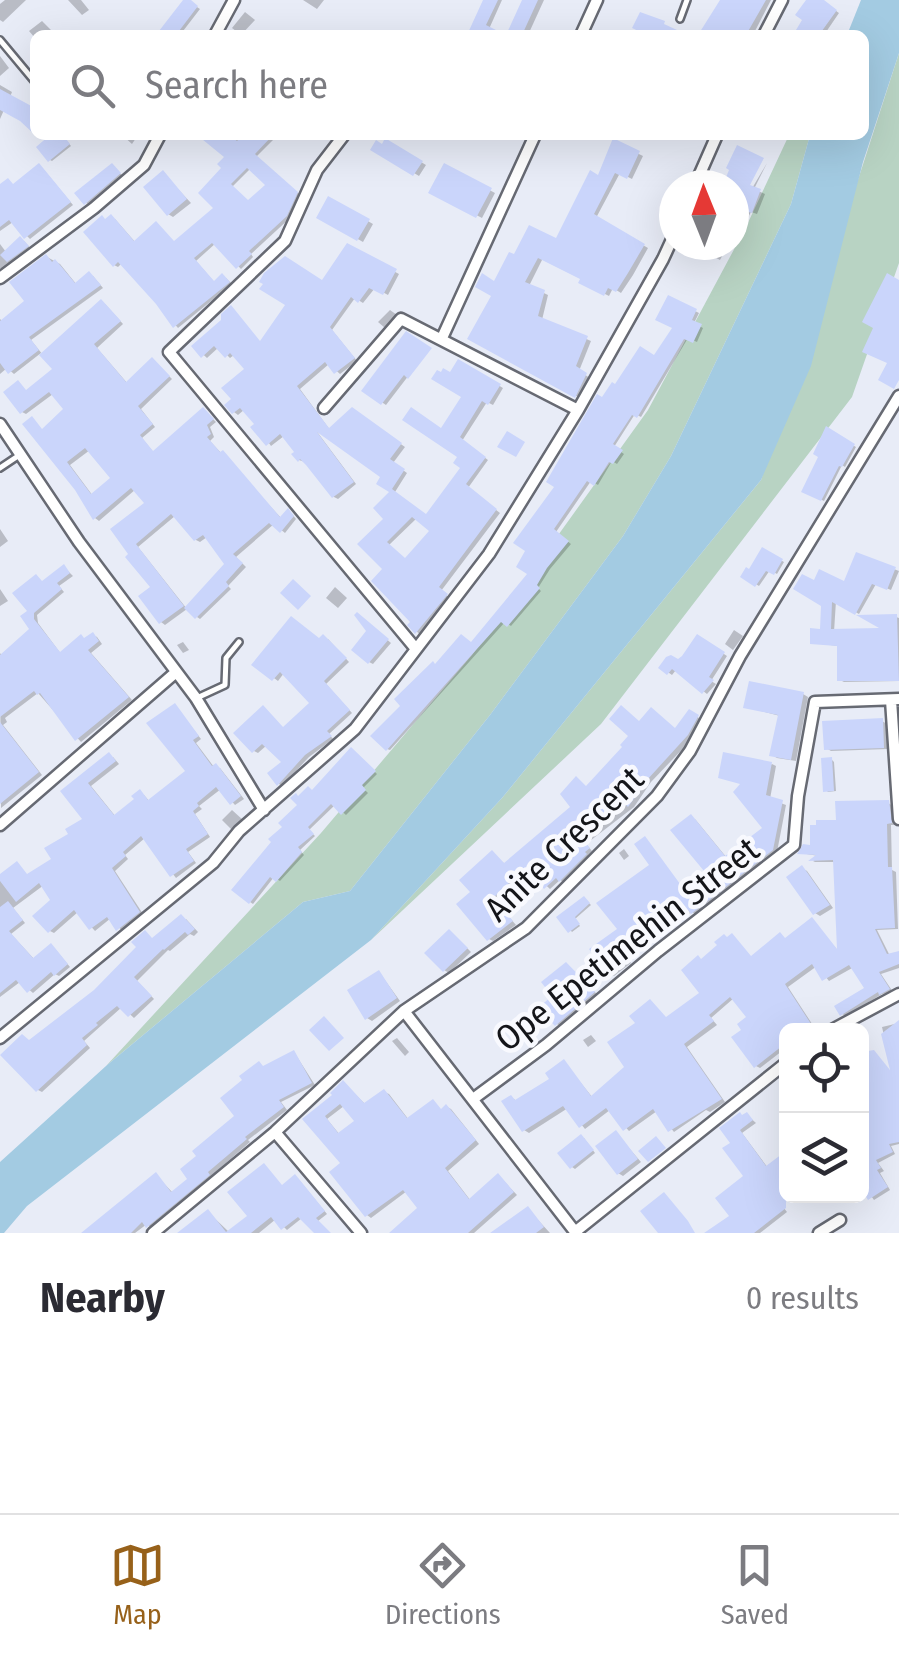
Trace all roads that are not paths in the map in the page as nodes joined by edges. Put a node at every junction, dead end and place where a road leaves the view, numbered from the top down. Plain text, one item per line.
1 (234, 0) edge
2 (597, 0) edge
3 (687, 0) edge
4 (782, 0) edge
5 (680, 19) dead end
6 (218, 30) edge
7 (583, 30) edge
8 (767, 30) edge
9 (0, 40) edge
10 (30, 76) edge
11 (157, 140) edge
12 (340, 140) edge
13 (533, 140) edge
14 (714, 140) edge
15 (701, 170) edge
16 (663, 260) edge
17 (0, 278) edge
18 (442, 338) junction
19 (899, 396) edge
20 (324, 408) dead end
21 (578, 410) junction
22 (0, 424) edge
23 (21, 454) junction
24 (0, 468) edge
25 (239, 642) dead end
26 (416, 649) junction
27 (176, 673) junction
28 (196, 698) junction
29 (895, 700) edge
30 (264, 810) junction
31 (899, 819) edge
32 (0, 825) edge
33 (899, 994) edge
34 (404, 1011) junction
35 (845, 1023) edge
36 (0, 1038) edge
37 (779, 1069) edge
38 (473, 1098) junction
39 (275, 1132) junction
40 (840, 1220) dead end
41 (576, 1232) edge
42 (152, 1233) edge
43 (361, 1233) edge
44 (819, 1233) edge

1 - 6 street
2 - 7 street
3 - 5 lane
4 - 8 street
9 - 10 lane
11 - 17 street
12 - 26 street
13 - 18 street
14 - 15 street
16 - 21 street
18 - 20 street
18 - 21 street
19 - 34 street, Anite Crescent
21 - 26 street
22 - 23 street
23 - 24 lane
23 - 27 street
25 - 28 lane
26 - 30 street
27 - 28 street
27 - 32 street
28 - 30 street
29 - 31 street
29 - 38 street, Ope Epetimehin Street
30 - 36 street
33 - 35 street
34 - 38 street
34 - 39 street, Anite Crescent
37 - 41 street
38 - 41 street
39 - 42 street, Anite Crescent
39 - 43 street
40 - 44 street

